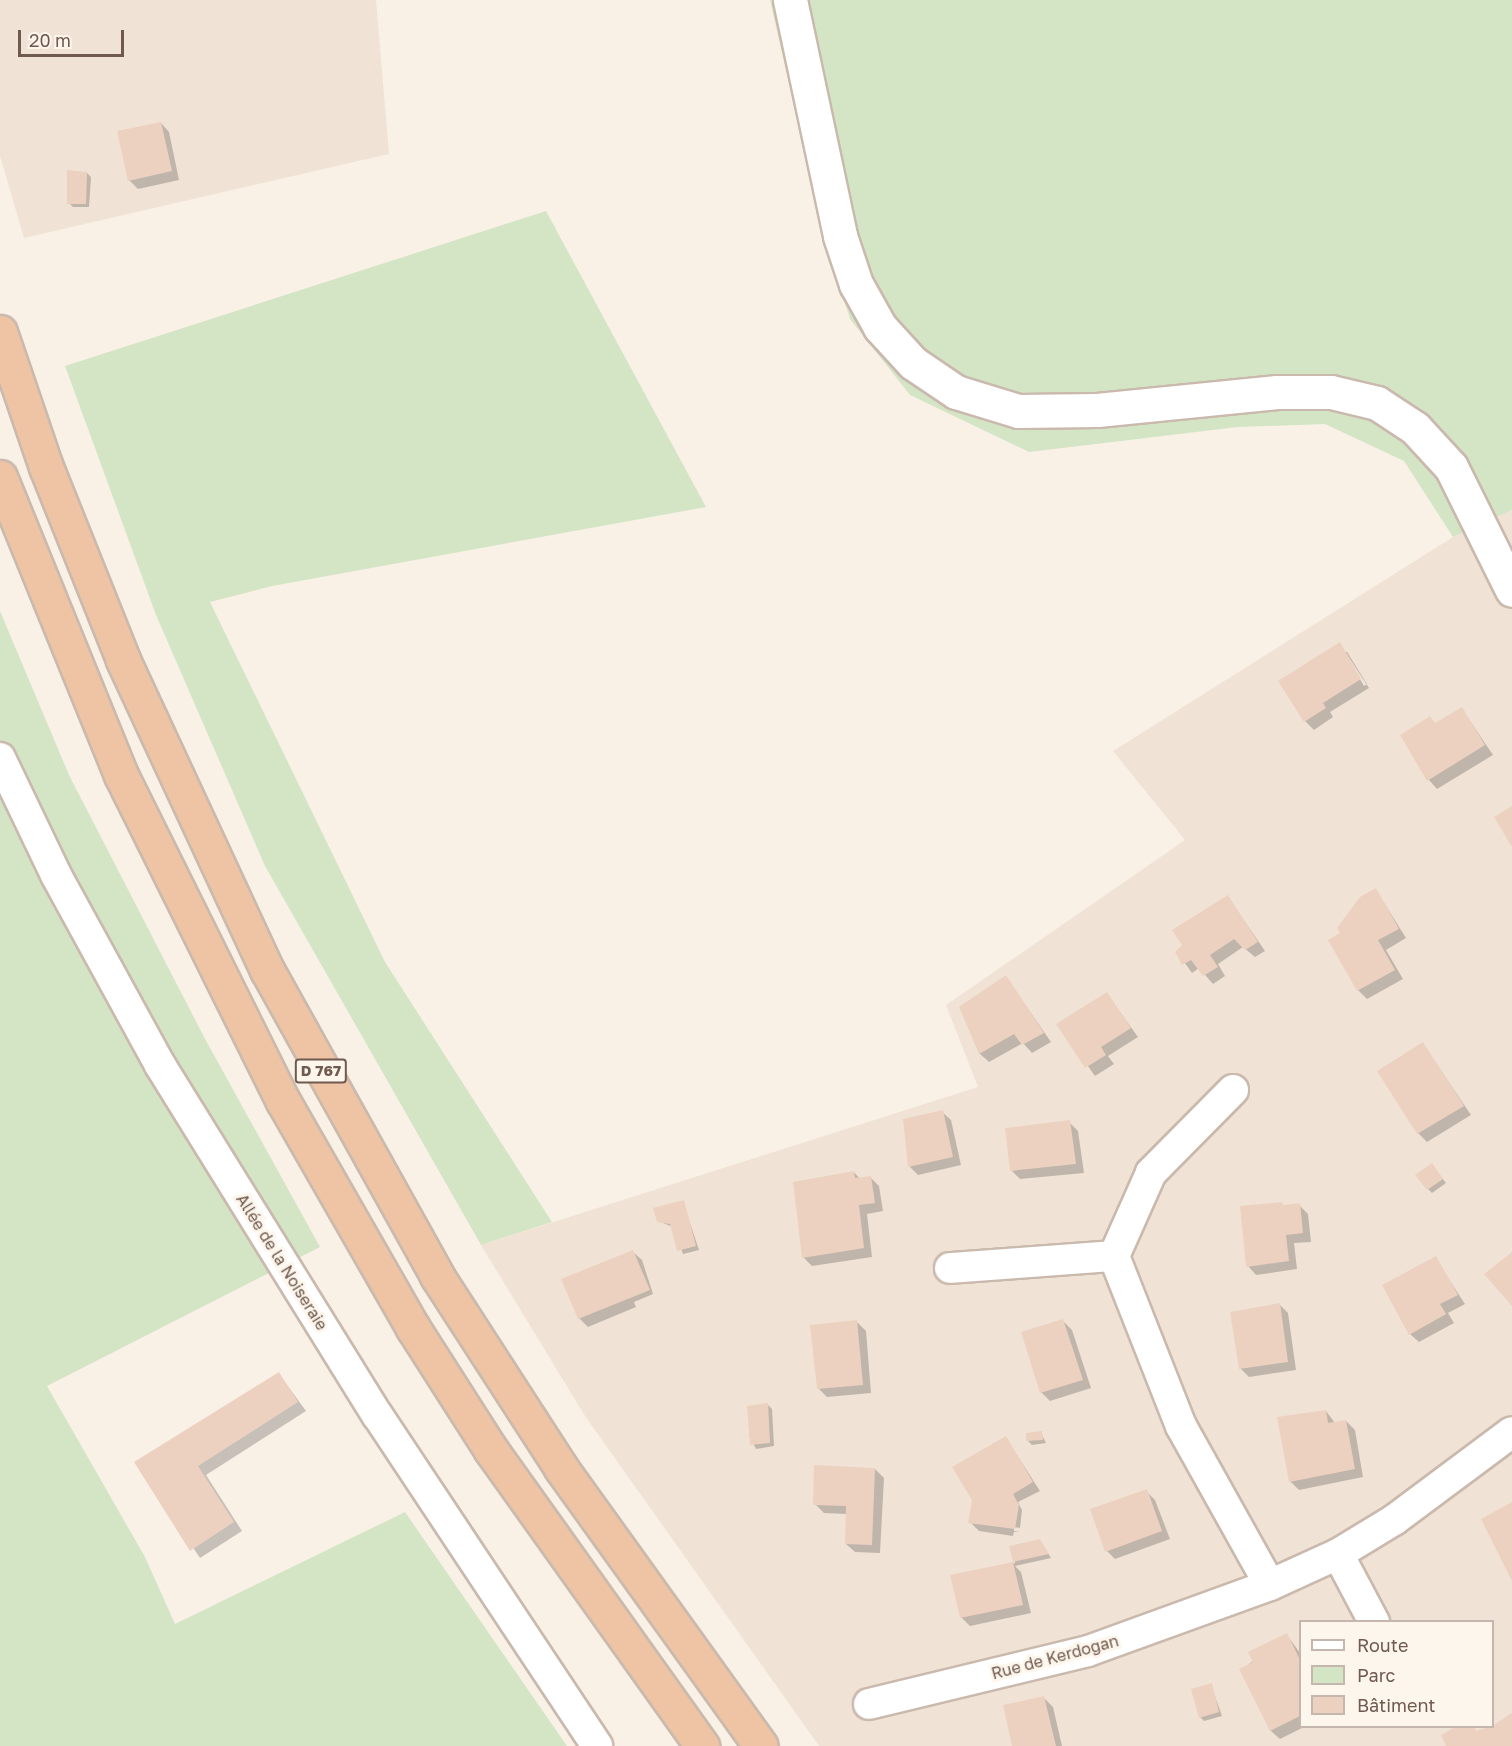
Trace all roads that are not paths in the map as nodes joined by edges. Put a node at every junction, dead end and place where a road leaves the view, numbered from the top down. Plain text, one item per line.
1 (790, 0) edge
2 (0, 332) edge
3 (0, 477) edge
4 (1512, 590) edge
5 (0, 758) edge
6 (1233, 1090) dead end
7 (1114, 1256) junction
8 (950, 1268) dead end
9 (1512, 1432) edge
10 (1338, 1554) junction
11 (1270, 1585) junction
12 (1373, 1620) edge
13 (869, 1704) dead end
14 (597, 1746) edge
15 (702, 1746) edge
16 (761, 1746) edge

1 - 4 street
2 - 16 highway, D 767
3 - 15 highway, D 767
5 - 14 street, Allée de la Noiseraie
6 - 7 street
7 - 8 street
7 - 11 street
9 - 10 street, Rue de Kerdogan
10 - 11 street, Rue de Kerdogan
10 - 12 street
11 - 13 street, Rue de Kerdogan

